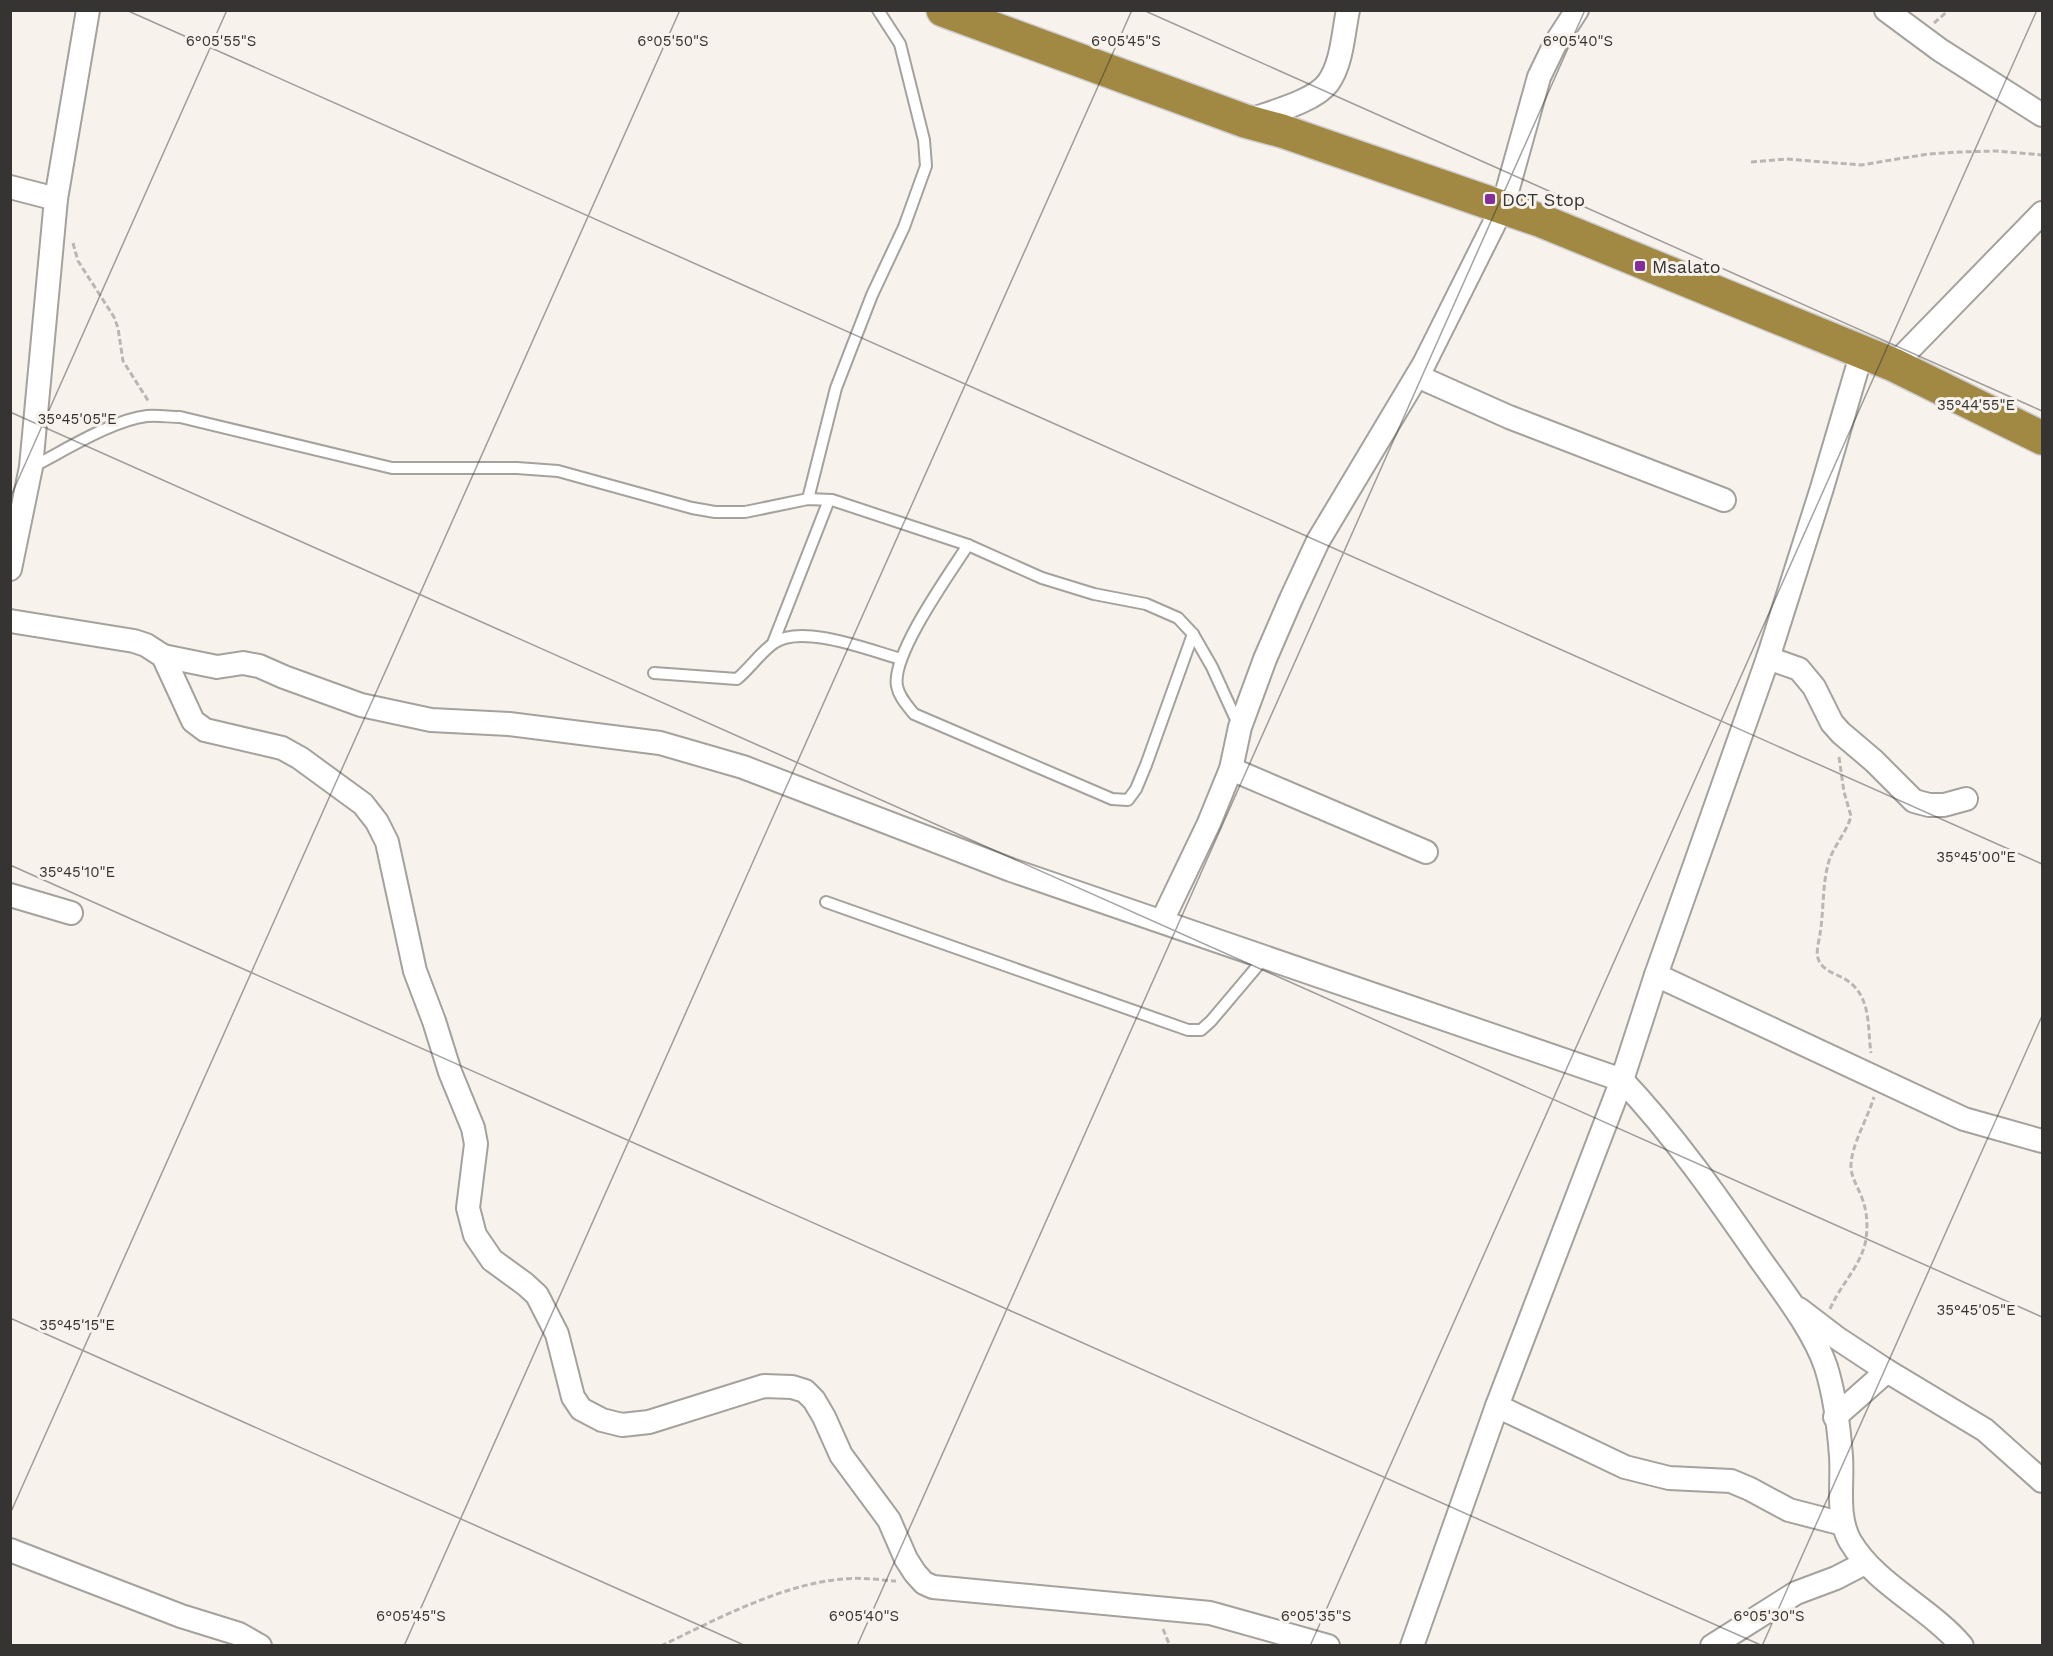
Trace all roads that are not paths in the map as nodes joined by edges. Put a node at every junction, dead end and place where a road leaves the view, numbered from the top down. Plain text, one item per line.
1 (88, 10) edge
2 (878, 10) edge
3 (943, 10) edge
4 (1348, 10) edge
5 (1577, 10) edge
6 (1886, 10) edge
7 (2043, 115) edge
8 (1245, 121) junction
9 (10, 187) edge
10 (56, 199) junction
11 (1503, 206) junction
12 (2043, 213) edge
13 (1862, 352) junction
14 (1894, 365) junction
15 (1417, 376) junction
16 (2043, 438) edge
17 (31, 467) junction
18 (808, 499) junction
19 (829, 500) junction
20 (1724, 500) dead end
21 (968, 545) junction
22 (10, 569) edge
23 (10, 621) edge
24 (1193, 634) junction
25 (773, 643) junction
26 (163, 656) junction
27 (1768, 658) junction
28 (901, 659) junction
29 (654, 673) dead end
30 (1240, 727) junction
31 (1231, 769) junction
32 (1966, 799) dead end
33 (1426, 852) dead end
34 (10, 895) edge
35 (826, 902) dead end
36 (71, 914) dead end
37 (1162, 921) junction
38 (1267, 956) junction
39 (1656, 975) junction
40 (1622, 1080) junction
41 (2043, 1141) edge
42 (1793, 1305) junction
43 (1887, 1371) junction
44 (1497, 1406) junction
45 (1836, 1417) junction
46 (2043, 1481) edge
47 (1843, 1524) junction
48 (10, 1550) edge
49 (1865, 1563) junction
50 (1412, 1644) edge
51 (261, 1646) edge
52 (1328, 1646) edge
53 (1712, 1646) edge
54 (1962, 1646) edge

1 - 10 street
2 - 18 lane
3 - 8 highway
4 - 8 street
5 - 11 street
6 - 7 street
8 - 11 highway
9 - 10 street
10 - 17 street
11 - 13 highway
11 - 15 street
12 - 14 street
13 - 14 highway
13 - 27 street
14 - 16 highway
15 - 20 street
15 - 30 street
17 - 18 lane
17 - 22 street
18 - 19 lane
19 - 21 lane
19 - 25 lane
21 - 24 lane
21 - 28 lane
23 - 26 street
24 - 28 lane
24 - 30 lane
25 - 28 lane
25 - 29 lane
26 - 37 street
26 - 52 street
27 - 32 street
27 - 39 street
30 - 31 street
31 - 33 street
31 - 37 street
34 - 36 street
35 - 38 lane
37 - 38 street
38 - 40 street
39 - 40 street
39 - 41 street
40 - 42 street
40 - 44 street
42 - 43 street
42 - 45 street
43 - 45 street
43 - 46 street
44 - 47 street
44 - 50 street
45 - 47 street
47 - 49 street
48 - 51 street
49 - 53 street
49 - 54 street

